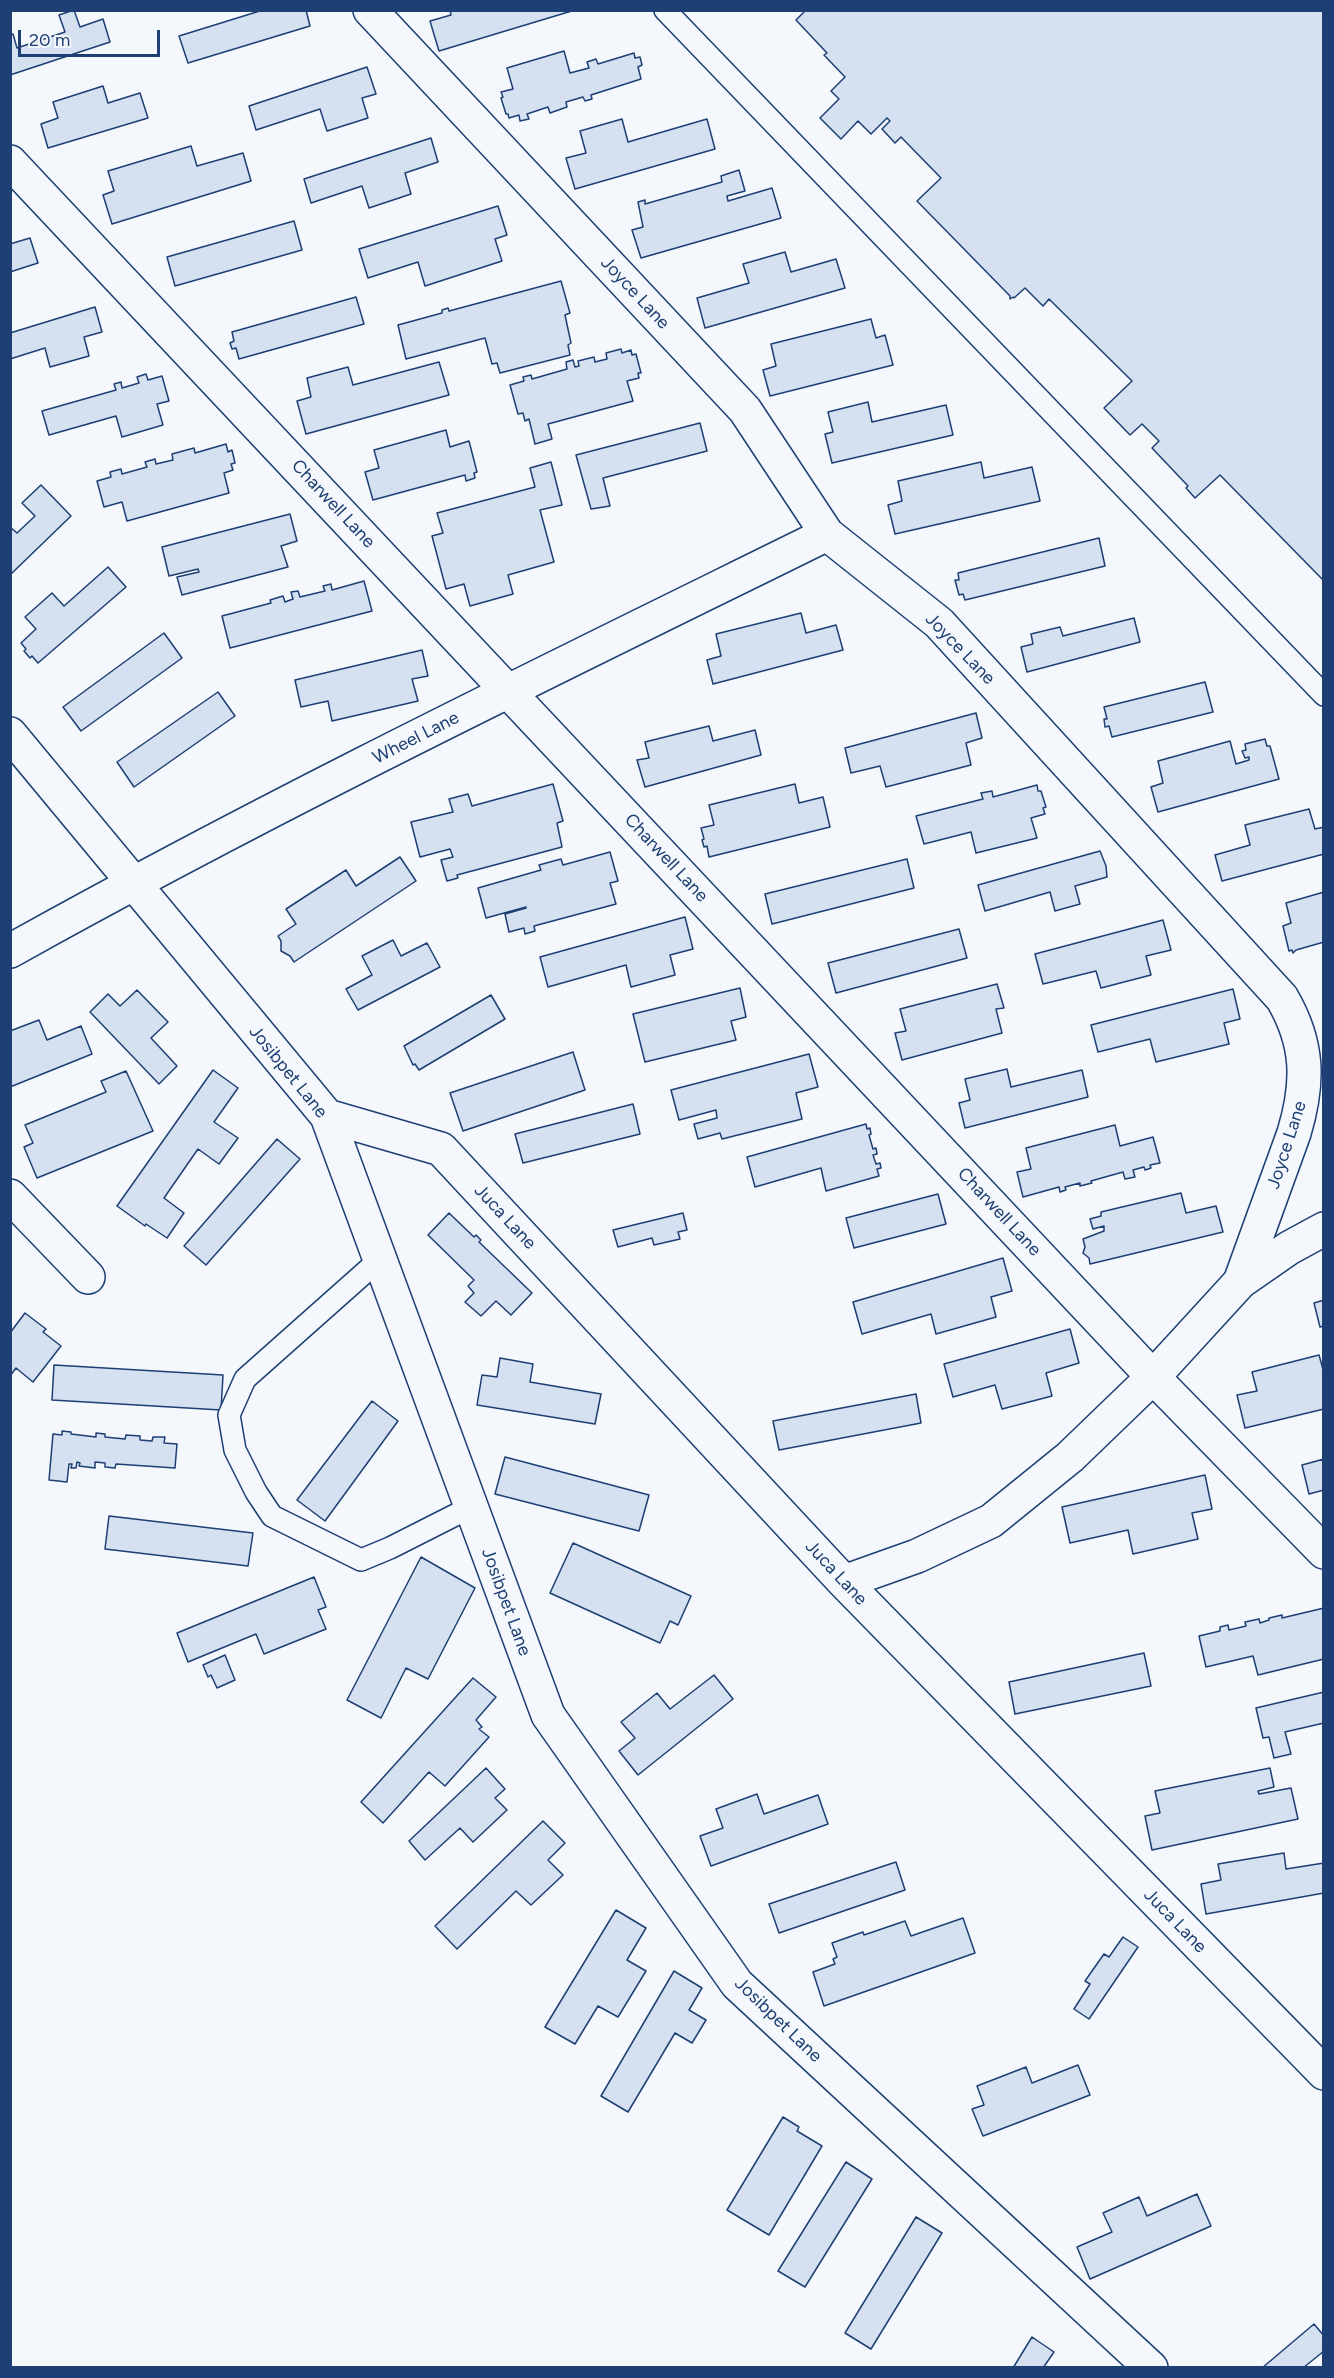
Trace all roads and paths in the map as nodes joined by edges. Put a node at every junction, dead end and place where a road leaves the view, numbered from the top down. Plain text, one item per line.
1 (369, 10) edge
2 (665, 10) edge
3 (10, 162) edge
4 (827, 534) junction
5 (509, 691) junction
6 (1323, 695) edge
7 (10, 734) edge
8 (133, 883) junction
9 (10, 951) edge
10 (327, 1116) junction
11 (10, 1196) edge
12 (1323, 1229) edge
13 (380, 1260) junction
14 (88, 1277) dead end
15 (1240, 1282) junction
16 (1153, 1377) junction
17 (471, 1507) junction
18 (1323, 1552) edge
19 (844, 1582) junction
20 (1323, 2073) edge
21 (1151, 2367) edge

1 - 4 street, Joyce Lane
2 - 6 lane
3 - 5 street, Charwell Lane
4 - 5 street, Wheel Lane
4 - 15 street, Joyce Lane
5 - 8 street, Wheel Lane
5 - 16 street, Charwell Lane
7 - 8 street, Josibpet Lane
8 - 9 street, Wheel Lane
8 - 10 street, Josibpet Lane
10 - 13 street, Josibpet Lane
10 - 19 street, Juca Lane
11 - 14 street
12 - 15 street
13 - 17 street, Josibpet Lane
13 - 17 lane
15 - 16 street
16 - 18 street, Charwell Lane
16 - 19 street
17 - 21 street, Josibpet Lane
19 - 20 street, Juca Lane

